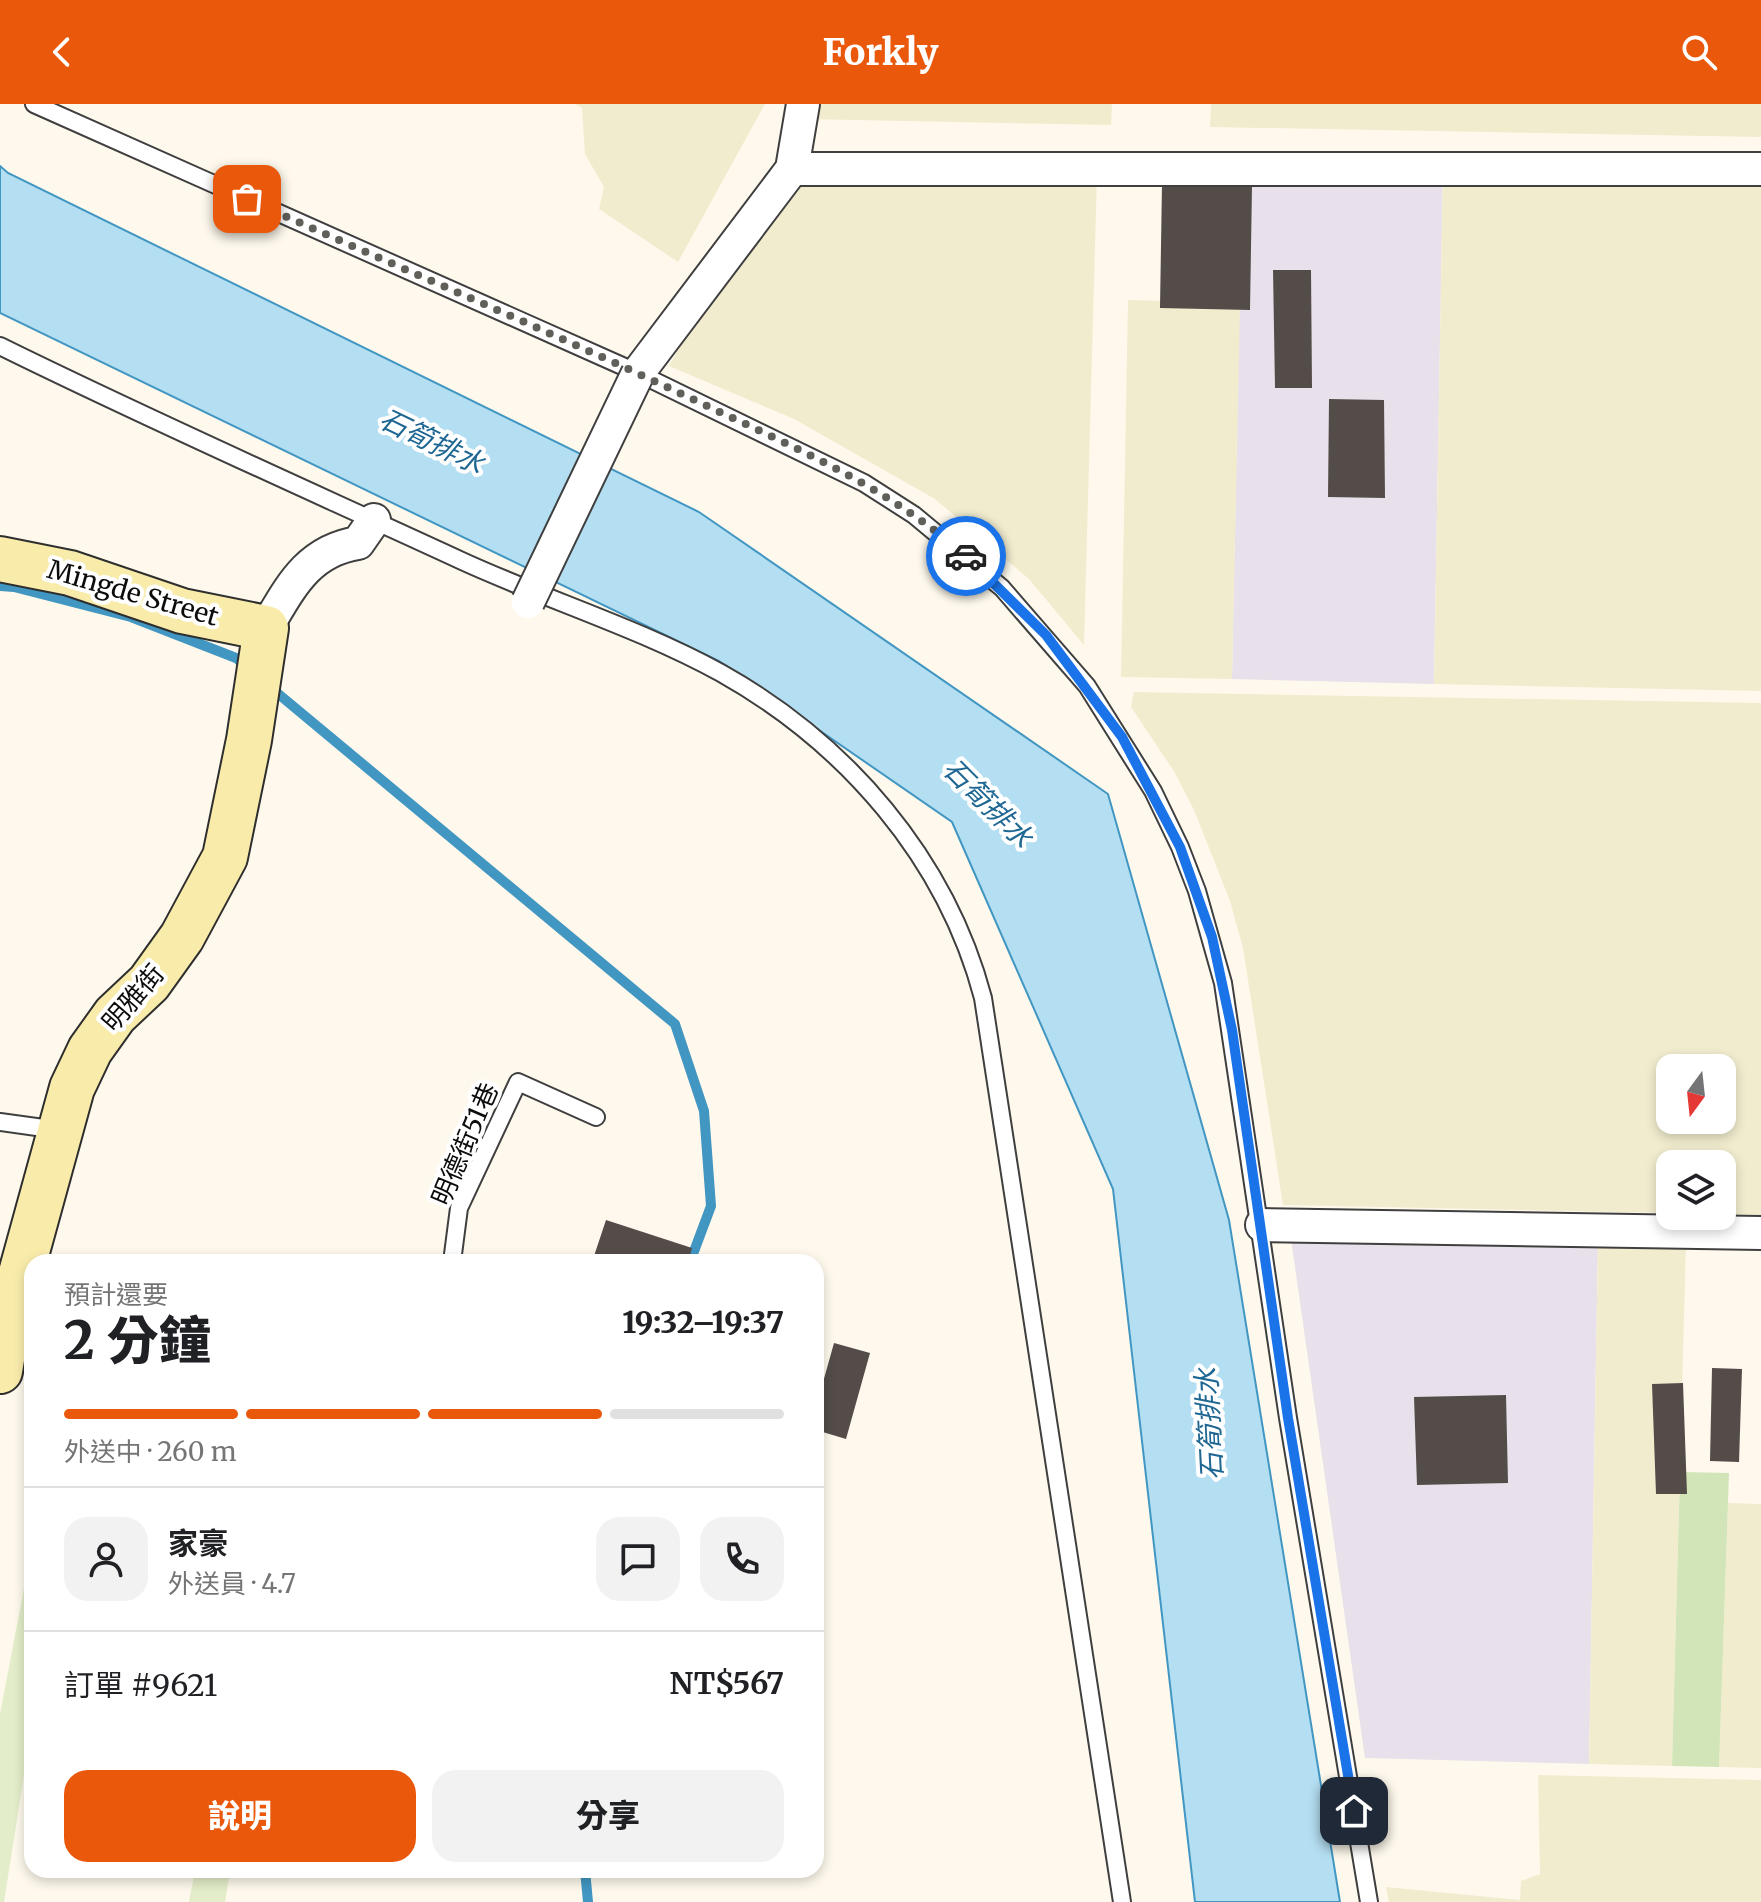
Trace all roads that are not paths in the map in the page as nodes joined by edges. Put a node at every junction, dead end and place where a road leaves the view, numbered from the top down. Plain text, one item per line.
1 (34, 104) edge
2 (803, 104) edge
3 (792, 169) junction
4 (1761, 169) edge
5 (0, 346) edge
6 (638, 373) junction
7 (374, 520) junction
8 (0, 559) edge
9 (528, 602) dead end
10 (266, 628) junction
11 (596, 1117) dead end
12 (0, 1122) edge
13 (59, 1131) junction
14 (1262, 1225) junction
15 (1761, 1233) edge
16 (30, 1254) edge
17 (453, 1254) edge
18 (24, 1281) edge
19 (0, 1371) edge
20 (1122, 1902) edge
21 (1369, 1902) edge

1 - 6 lane
2 - 3 street
3 - 4 street
3 - 6 street
5 - 7 lane
6 - 9 street, bridge
6 - 14 lane
7 - 10 street
7 - 20 lane
8 - 10 street, Mingde Street
10 - 13 street, 明雅街
11 - 17 lane, 明德街51巷
12 - 13 lane
13 - 16 street, 明雅街
14 - 15 street
14 - 21 lane
18 - 19 street, 明雅街

